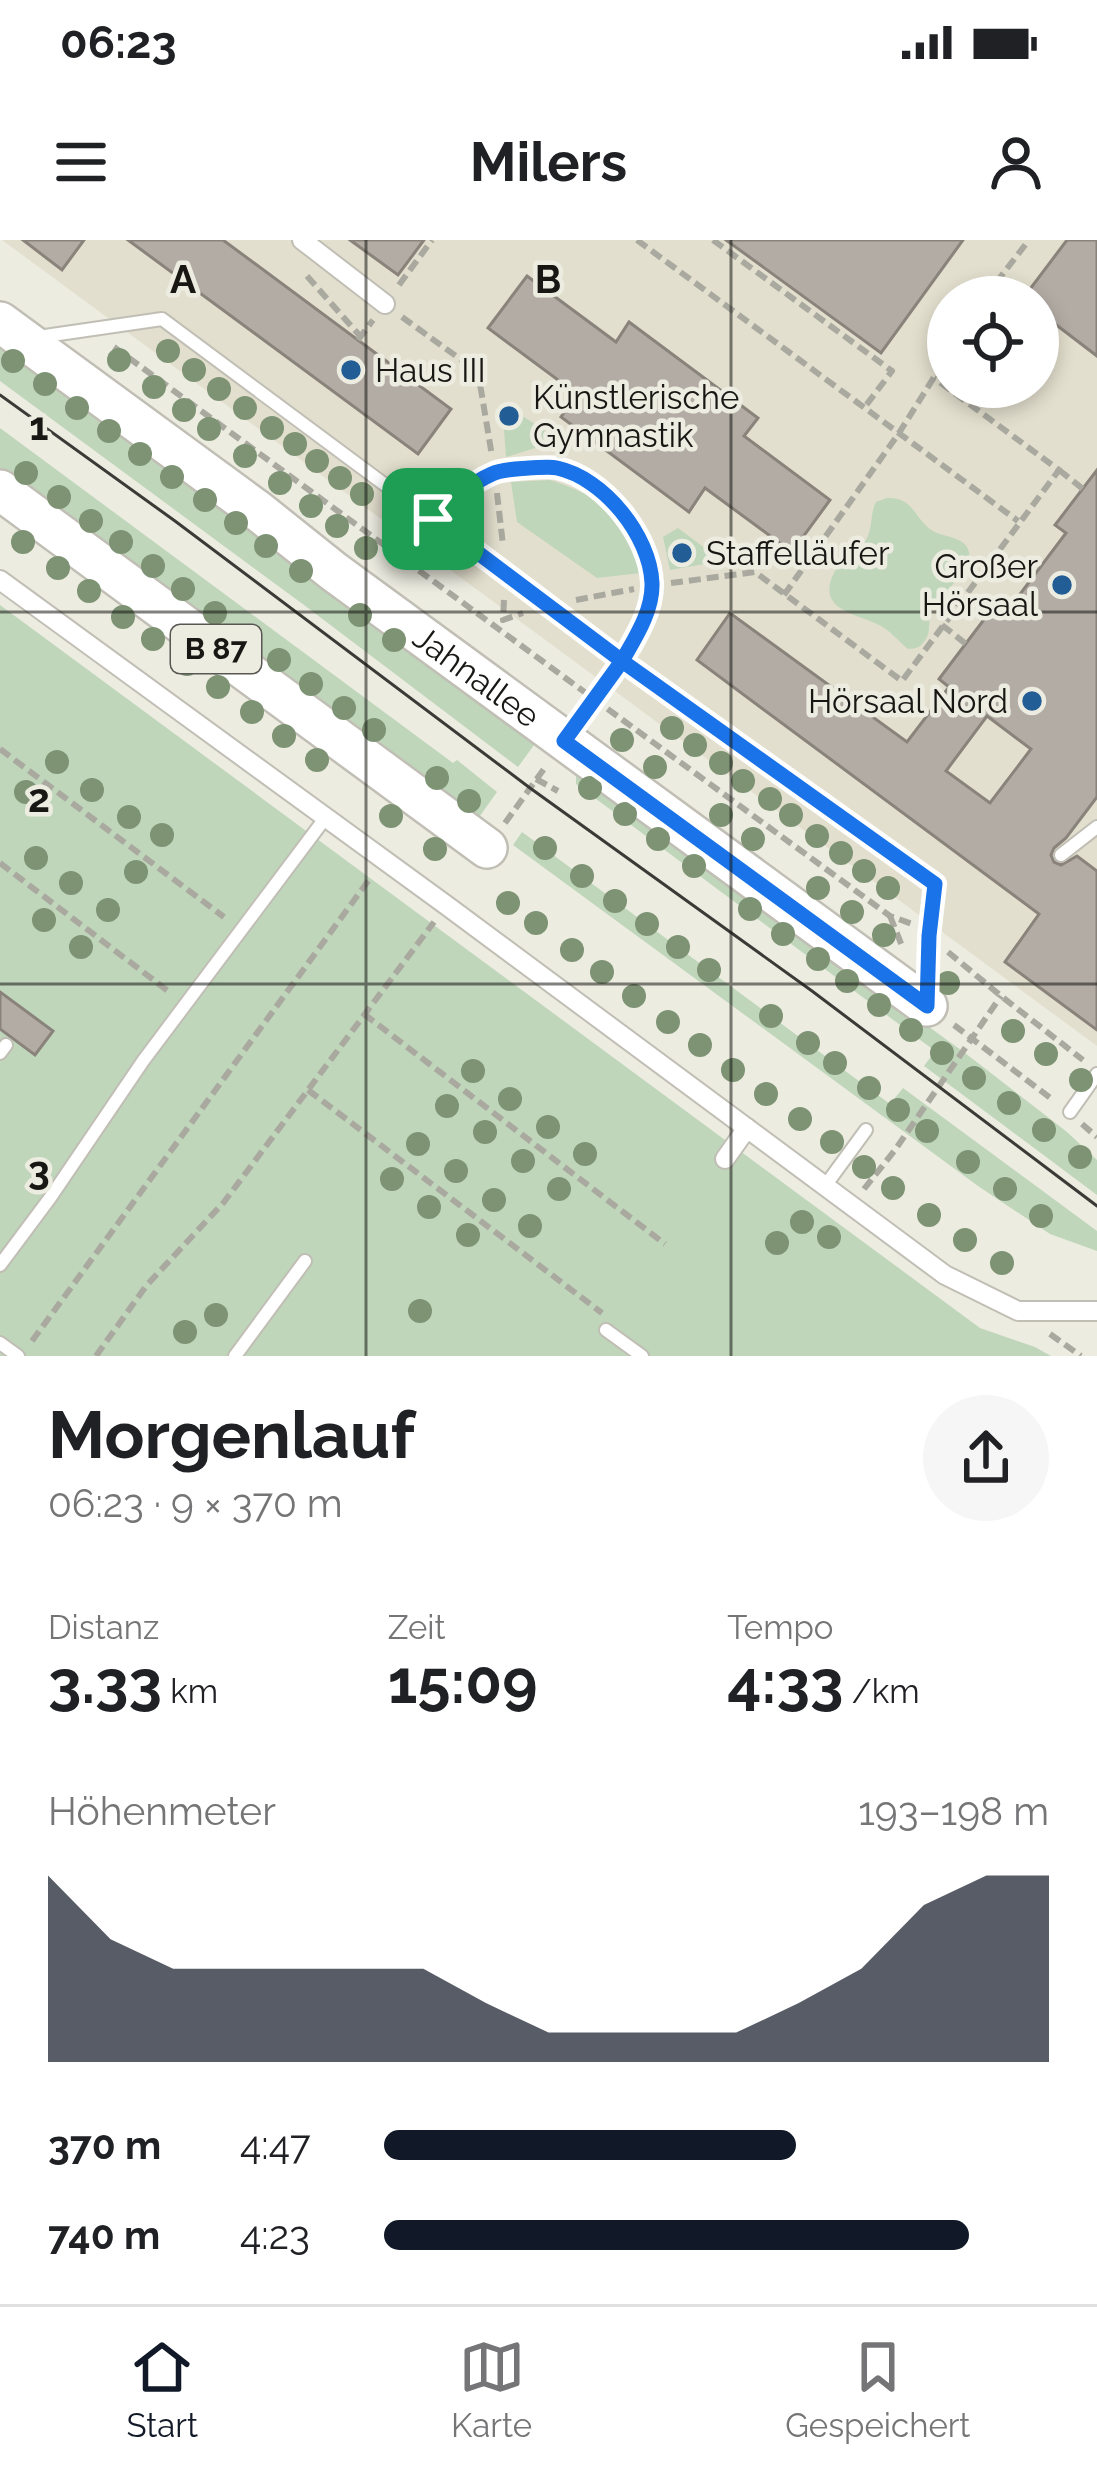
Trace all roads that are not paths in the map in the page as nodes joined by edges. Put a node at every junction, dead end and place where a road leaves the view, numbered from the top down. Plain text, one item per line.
1 (302, 240) edge
2 (385, 304) road end
3 (11, 330) edge
4 (0, 490) edge
5 (433, 519) junction
6 (0, 580) edge
7 (622, 661) junction
8 (326, 817) junction
9 (1097, 827) edge
10 (487, 848) road end
11 (1061, 855) dead end
12 (927, 1006) joint
13 (1097, 1072) edge
14 (1070, 1112) road end
15 (747, 1128) junction
16 (866, 1130) dead end
17 (725, 1159) dead end
18 (825, 1186) junction
19 (304, 1261) dead end
20 (0, 1265) edge
21 (1097, 1311) edge
22 (609, 1325) road end
23 (0, 1342) edge
24 (20, 1356) edge
25 (235, 1356) edge
26 (642, 1356) edge

1 - 2 street
3 - 5 lane
3 - 12 main road, Jahnallee
4 - 10 main road, B 87
5 - 7 lane
5 - 7 lane
6 - 8 street
7 - 12 lane
8 - 15 street
8 - 20 lane
9 - 11 lane
13 - 14 lane
15 - 17 street
15 - 18 street
16 - 18 lane
18 - 21 street
19 - 25 lane
22 - 26 lane
23 - 24 lane

